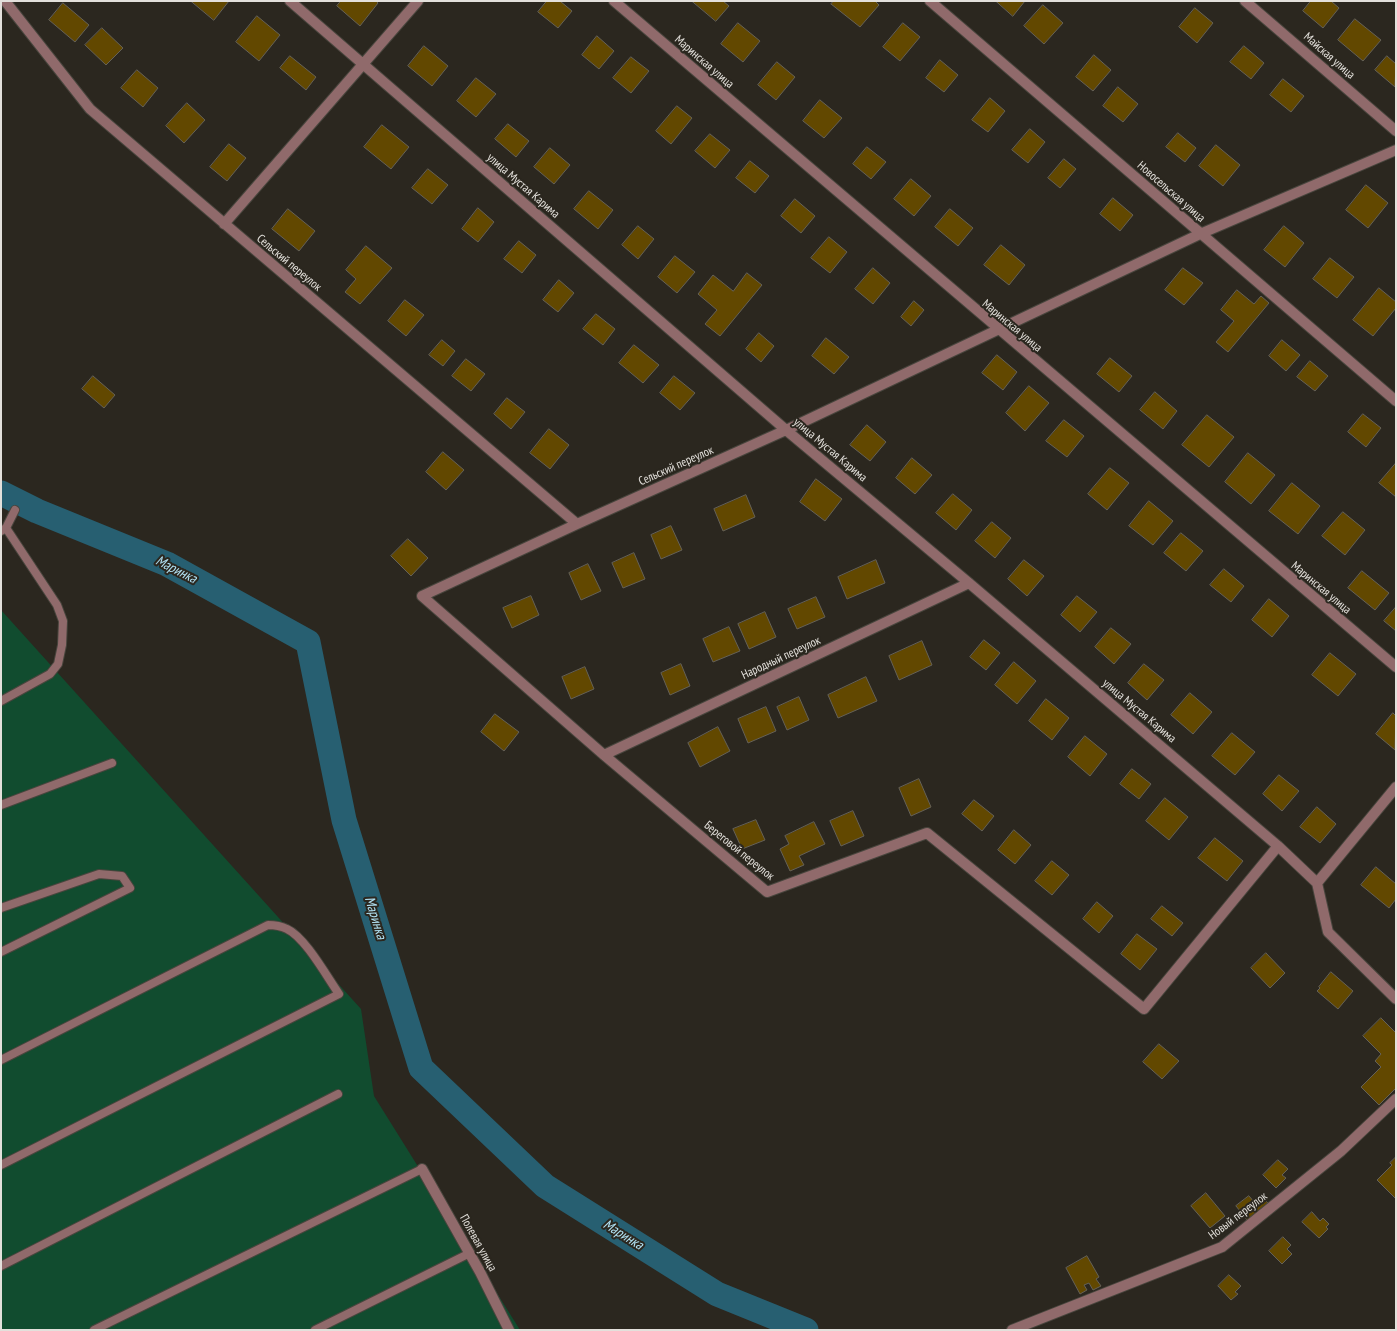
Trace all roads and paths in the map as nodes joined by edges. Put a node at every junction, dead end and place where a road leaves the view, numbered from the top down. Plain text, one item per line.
1 (5, 1) edge
2 (290, 1) edge
3 (418, 1) edge
4 (614, 1) edge
5 (930, 1) edge
6 (1245, 1) edge
7 (363, 64) junction
8 (1396, 130) edge
9 (1396, 150) edge
10 (224, 224) junction
11 (1200, 234) junction
12 (997, 329) junction
13 (1396, 401) edge
14 (786, 430) junction
15 (16, 510) dead end
16 (577, 524) junction
17 (4, 529) edge
18 (969, 582) junction
19 (422, 596) joint
20 (1396, 668) edge
21 (1, 702) edge
22 (604, 755) junction
23 (112, 762) dead end
24 (1396, 787) edge
25 (1, 805) edge
26 (1278, 846) junction
27 (1317, 882) junction
28 (1, 908) edge
29 (1, 952) edge
30 (1396, 999) edge
31 (1, 1060) edge
32 (338, 1094) dead end
33 (1396, 1099) edge
34 (1, 1165) edge
35 (422, 1169) joint
36 (470, 1253) junction
37 (1, 1266) edge
38 (94, 1330) edge
39 (314, 1330) edge
40 (509, 1330) edge
41 (1012, 1330) edge

1 - 10 street, Сельский переулок
2 - 7 street, улица Мустая Карима
3 - 7 street
4 - 12 street, Маринская улица
5 - 11 street, Новосельская улица
6 - 8 street, Майская улица
7 - 10 street
7 - 14 street, улица Мустая Карима
9 - 11 street, Сельский переулок
10 - 16 street, Сельский переулок
11 - 12 street, Сельский переулок
11 - 13 street, Новосельская улица
12 - 14 street, Сельский переулок
12 - 20 street, Маринская улица
14 - 16 street, Сельский переулок
14 - 18 street, улица Мустая Карима
15 - 17 lane
16 - 19 street, Сельский переулок
17 - 21 lane
18 - 22 street, Народный переулок
18 - 26 street, улица Мустая Карима
19 - 22 street, Береговой переулок
22 - 26 street, Береговой переулок
23 - 25 lane
24 - 27 street
26 - 27 street, улица Мустая Карима
27 - 30 street
28 - 29 lane
31 - 34 lane
32 - 37 lane
33 - 41 street, Новый переулок
35 - 36 street, Полевая улица
35 - 38 lane
36 - 39 lane
36 - 40 street, Полевая улица

